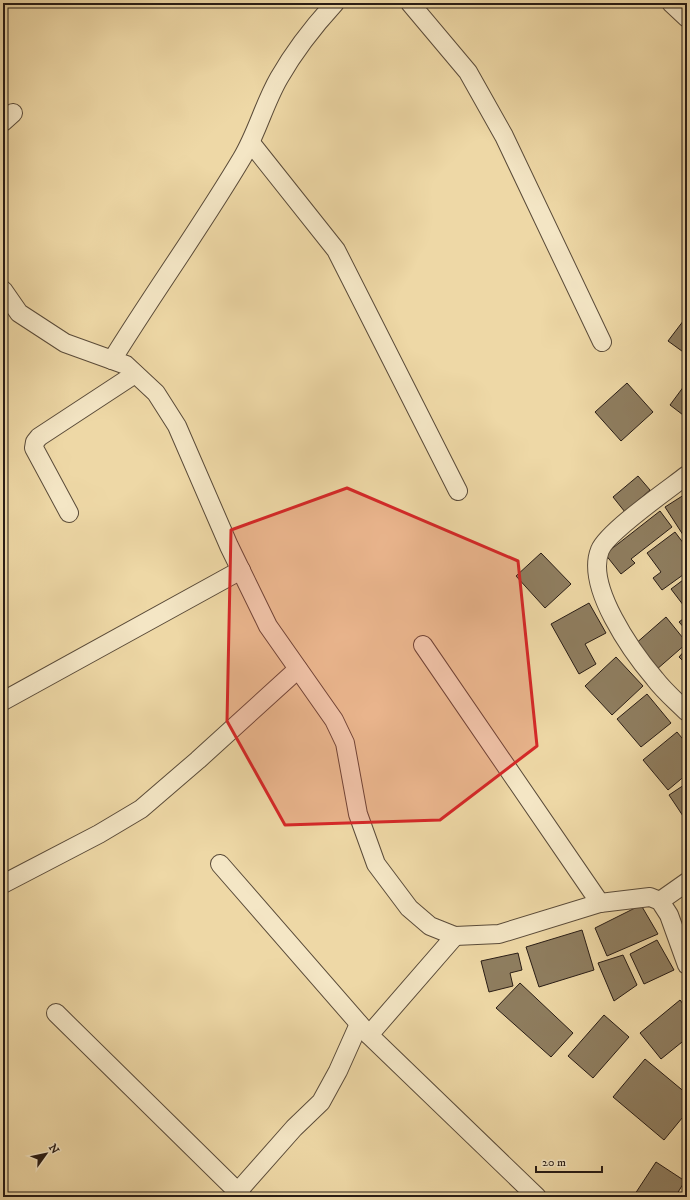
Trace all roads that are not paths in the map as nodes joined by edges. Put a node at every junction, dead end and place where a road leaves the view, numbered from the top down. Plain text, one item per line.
1 (335, 3) edge
2 (410, 3) edge
3 (671, 3) edge
4 (687, 18) edge
5 (251, 142) junction
6 (3, 290) edge
7 (602, 342) dead end
8 (112, 360) junction
9 (135, 374) junction
10 (687, 475) edge
11 (458, 491) dead end
12 (69, 513) dead end
13 (241, 570) junction
14 (423, 645) dead end
15 (298, 669) junction
16 (3, 701) edge
17 (687, 712) edge
18 (220, 864) dead end
19 (687, 882) edge
20 (3, 884) edge
21 (660, 901) junction
22 (600, 902) junction
23 (455, 936) junction
24 (687, 965) edge
25 (56, 1013) dead end
26 (364, 1030) junction
27 (238, 1195) edge
28 (537, 1197) edge

1 - 5 street
2 - 7 street
3 - 4 street
5 - 8 street
5 - 11 street
6 - 8 street
8 - 9 street
9 - 12 street
9 - 13 street
10 - 17 street
13 - 15 street
13 - 16 street
14 - 22 street
15 - 20 street
15 - 23 street
18 - 26 street
19 - 21 street
21 - 22 street
21 - 24 street
22 - 23 street
23 - 26 street
25 - 27 street
26 - 27 street
26 - 28 street

